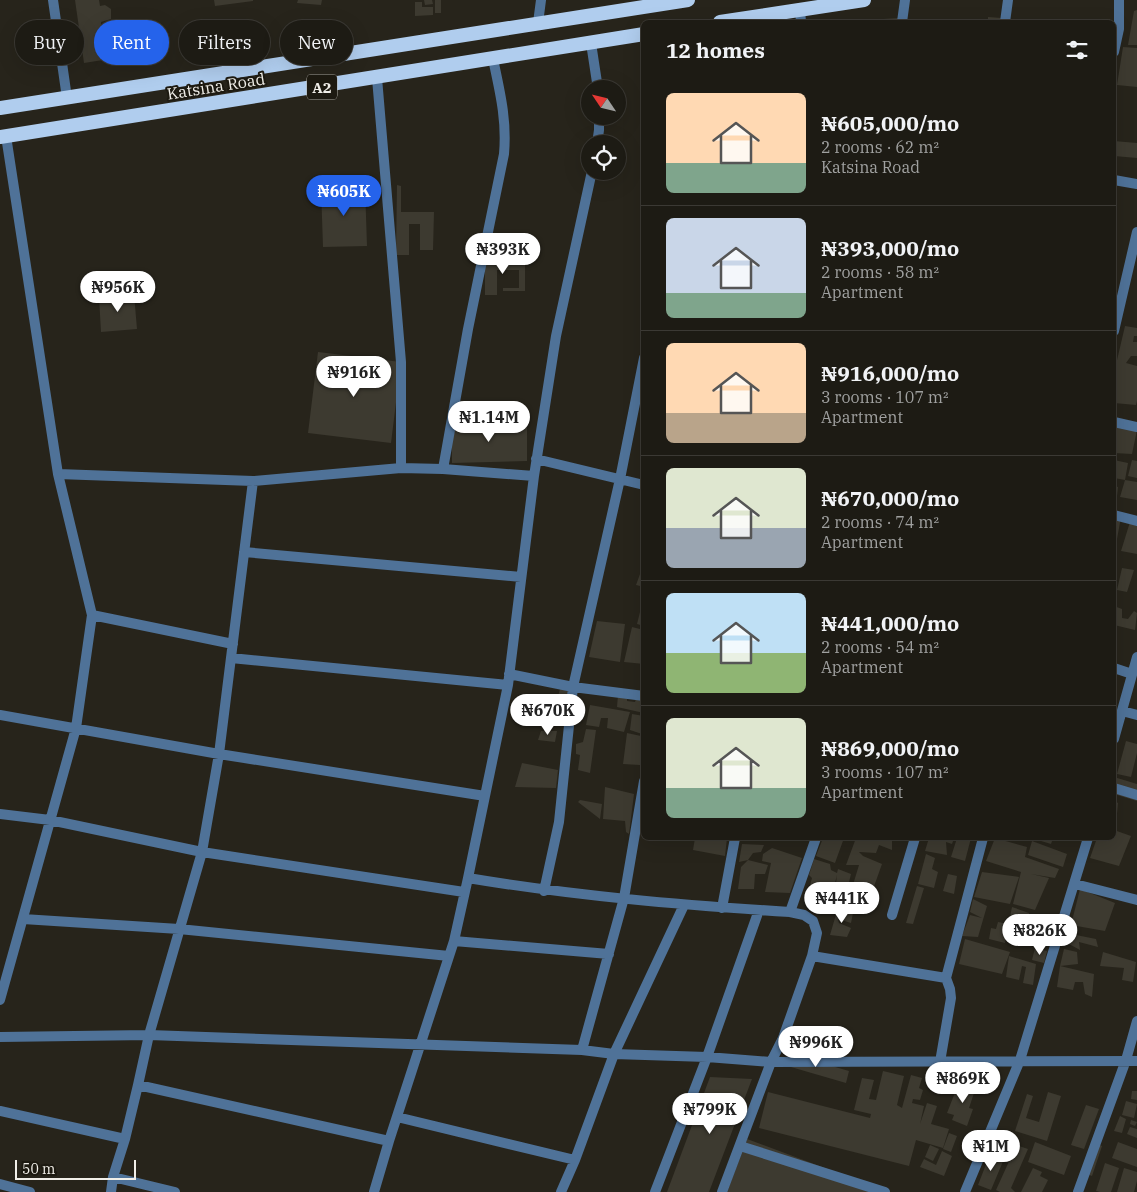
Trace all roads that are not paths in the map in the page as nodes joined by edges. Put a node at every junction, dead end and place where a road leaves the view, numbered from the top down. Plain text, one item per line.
1 (53, 0) edge
2 (541, 0) edge
3 (688, 0) edge
4 (864, 0) edge
5 (905, 0) edge
6 (1008, 0) edge
7 (1119, 0) edge
8 (800, 16) edge
9 (747, 20) edge
10 (902, 20) edge
11 (1005, 20) edge
12 (538, 24) junction
13 (641, 35) edge
14 (1116, 42) edge
15 (591, 43) junction
16 (493, 59) junction
17 (377, 78) junction
18 (597, 80) edge
19 (66, 98) junction
20 (0, 108) edge
21 (3, 137) edge
22 (590, 180) edge
23 (1116, 180) edge
24 (1137, 184) edge
25 (1137, 232) edge
26 (1116, 322) edge
27 (641, 373) edge
28 (1116, 422) edge
29 (1137, 426) edge
30 (536, 459) junction
31 (401, 468) junction
32 (443, 468) junction
33 (58, 474) junction
34 (534, 476) junction
35 (620, 479) junction
36 (252, 481) junction
37 (641, 484) edge
38 (1116, 516) edge
39 (1137, 521) edge
40 (244, 552) junction
41 (520, 577) junction
42 (92, 615) junction
43 (233, 644) junction
44 (1137, 656) edge
45 (231, 658) junction
46 (1116, 669) edge
47 (510, 674) junction
48 (1132, 674) junction
49 (508, 685) junction
50 (574, 687) junction
51 (641, 696) edge
52 (1122, 711) junction
53 (0, 715) edge
54 (1137, 715) edge
55 (76, 728) junction
56 (1116, 732) edge
57 (219, 754) junction
58 (1116, 789) edge
59 (1137, 795) edge
60 (485, 796) junction
61 (641, 799) edge
62 (0, 814) edge
63 (50, 820) junction
64 (735, 840) edge
65 (815, 840) edge
66 (914, 840) edge
67 (982, 840) edge
68 (1087, 840) edge
69 (202, 852) junction
70 (468, 878) junction
71 (1075, 884) junction
72 (544, 891) junction
73 (464, 892) junction
74 (624, 898) junction
75 (1137, 900) edge
76 (684, 906) junction
77 (722, 908) junction
78 (759, 910) junction
79 (790, 912) junction
80 (892, 916) dead end
81 (23, 920) junction
82 (179, 929) junction
83 (454, 941) junction
84 (609, 954) junction
85 (449, 956) junction
86 (812, 956) junction
87 (946, 978) junction
88 (0, 1000) edge
89 (1137, 1021) edge
90 (149, 1035) junction
91 (0, 1037) edge
92 (420, 1045) junction
93 (582, 1050) junction
94 (614, 1054) junction
95 (707, 1057) junction
96 (1020, 1060) junction
97 (1126, 1060) junction
98 (1137, 1061) edge
99 (771, 1062) junction
100 (940, 1062) junction
101 (138, 1085) junction
102 (0, 1111) edge
103 (397, 1117) junction
104 (125, 1139) junction
105 (389, 1141) junction
106 (740, 1146) junction
107 (575, 1160) junction
108 (114, 1177) junction
109 (0, 1184) edge
110 (30, 1192) edge
111 (111, 1192) edge
112 (174, 1192) edge
113 (374, 1192) edge
114 (561, 1192) edge
115 (655, 1192) edge
116 (722, 1192) edge
117 (885, 1192) edge
118 (965, 1192) edge
119 (1078, 1192) edge

1 - 19 street
2 - 12 street
3 - 12 highway, Katsina Road / A2
4 - 8 highway
5 - 10 street
6 - 11 street
7 - 14 street
8 - 9 highway
12 - 19 highway, Katsina Road / A2
13 - 15 highway, Katsina Road / A2
15 - 16 highway, Katsina Road / A2
15 - 18 street
16 - 17 highway, Katsina Road / A2
16 - 32 street
17 - 21 highway, Katsina Road / A2
17 - 31 street
19 - 20 highway, Katsina Road / A2
21 - 33 street
22 - 30 street
23 - 24 street
25 - 26 street
27 - 35 street
28 - 29 street
30 - 34 street
30 - 35 street
31 - 32 street
31 - 36 street
32 - 34 street
33 - 36 street
33 - 42 street
34 - 41 street
35 - 37 street
35 - 50 street
36 - 40 street
38 - 39 street
40 - 41 street
40 - 43 street
41 - 47 street
42 - 43 street
42 - 55 street
43 - 45 street
44 - 48 street
45 - 49 street
45 - 57 street
46 - 48 street
47 - 49 street
47 - 50 street
48 - 52 street
49 - 60 street
50 - 51 street
50 - 72 street
52 - 54 street
52 - 56 street
53 - 55 street
55 - 57 street
55 - 63 street
57 - 60 street
57 - 69 street
58 - 59 street
60 - 70 street
61 - 74 street
62 - 63 street
63 - 69 street
63 - 81 street
64 - 77 street
65 - 79 street
66 - 80 street
67 - 87 street
68 - 71 street
69 - 73 street
69 - 82 street
70 - 72 street
70 - 73 street
71 - 75 street
71 - 96 street
72 - 74 street
73 - 83 street
74 - 76 street
74 - 84 street
76 - 77 street
76 - 94 street
77 - 78 street
78 - 79 street
78 - 95 street
79 - 86 street
81 - 82 street
81 - 88 street
82 - 85 street
82 - 90 street
83 - 84 street
83 - 85 street
84 - 93 street
85 - 92 street
86 - 87 street
86 - 99 street
87 - 100 street
89 - 97 street
90 - 91 street
90 - 92 street
90 - 101 street
92 - 93 street
92 - 103 street
93 - 94 street
94 - 95 street
94 - 107 street
95 - 99 street
95 - 115 street
96 - 97 street
96 - 100 street
96 - 118 street
97 - 98 street
97 - 119 street
99 - 100 street
99 - 106 street
101 - 104 street
101 - 105 street
102 - 104 street
103 - 105 street
103 - 107 street
104 - 108 street
105 - 113 street
106 - 116 street
106 - 117 street
107 - 114 street
108 - 111 street
108 - 112 street
109 - 110 street

